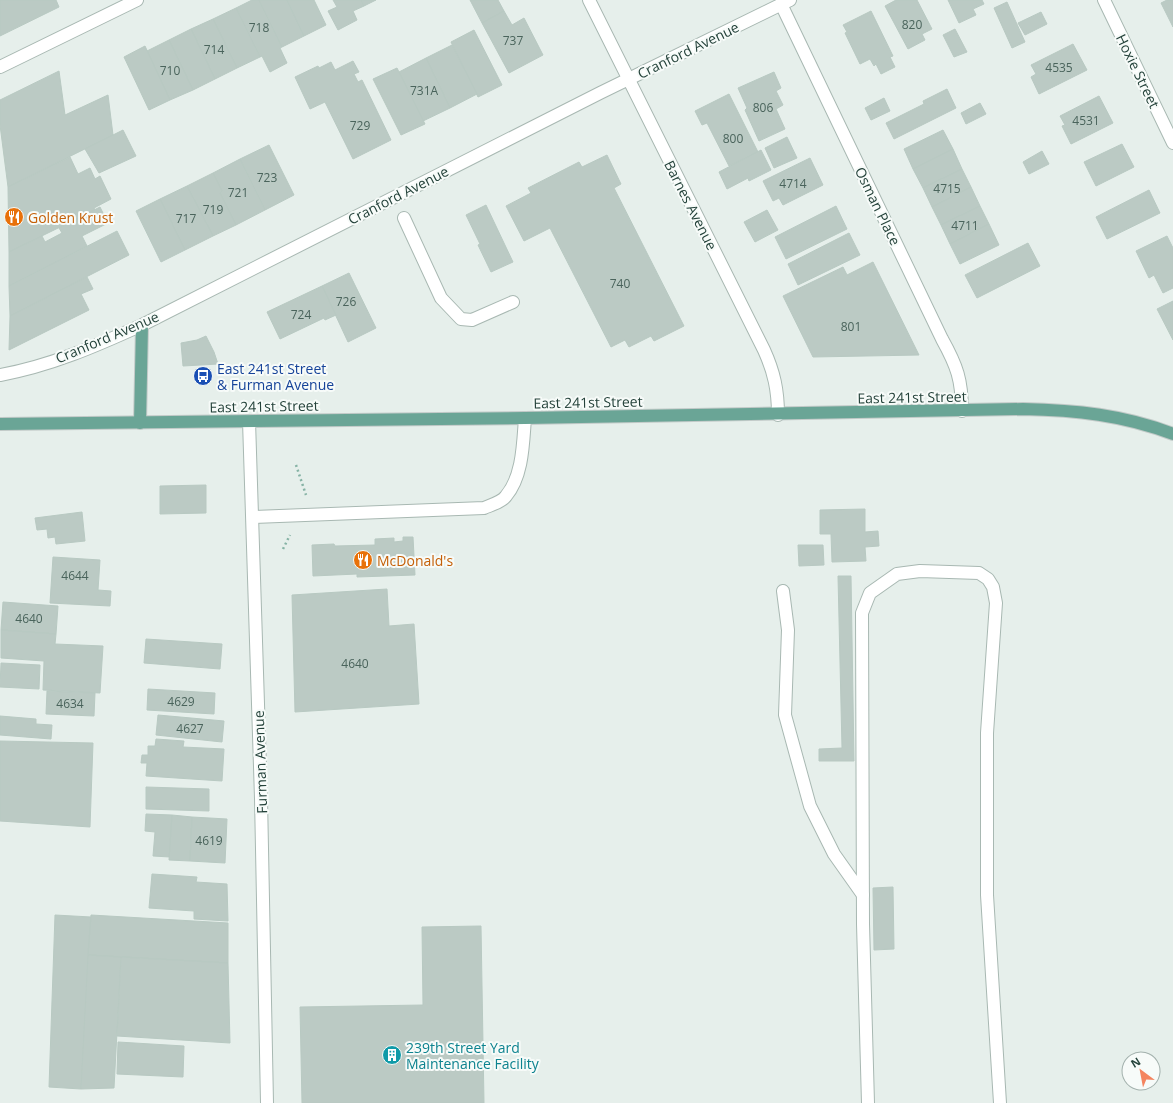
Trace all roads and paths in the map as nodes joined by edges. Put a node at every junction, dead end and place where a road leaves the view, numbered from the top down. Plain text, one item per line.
1 (137, 0) edge
2 (589, 0) edge
3 (1104, 0) edge
4 (786, 2) edge
5 (0, 67) edge
6 (628, 79) junction
7 (1173, 143) edge
8 (404, 218) dead end
9 (513, 302) dead end
10 (142, 324) junction
11 (0, 375) edge
12 (962, 411) junction
13 (778, 415) junction
14 (525, 418) junction
15 (249, 421) junction
16 (140, 423) junction
17 (0, 424) edge
18 (1173, 434) edge
19 (253, 516) junction
20 (783, 591) dead end
21 (863, 895) junction
22 (267, 1103) edge
23 (868, 1103) edge
24 (1000, 1103) edge

1 - 5 street
2 - 6 street, Barnes Avenue
3 - 7 street, Hoxie Street
4 - 6 street, Cranford Avenue
4 - 12 street, Osman Place
6 - 10 street, Cranford Avenue
6 - 13 street, Barnes Avenue
8 - 9 street
10 - 11 street, Cranford Avenue
10 - 16 main road
12 - 13 main road, East 241st Street
12 - 18 main road, East 241st Street
13 - 14 main road, East 241st Street
14 - 15 main road, East 241st Street
14 - 19 street
15 - 16 main road, East 241st Street
15 - 19 street, Furman Avenue
16 - 17 main road, East 241st Street
19 - 22 street, Furman Avenue
20 - 21 street
21 - 23 street
21 - 24 street

